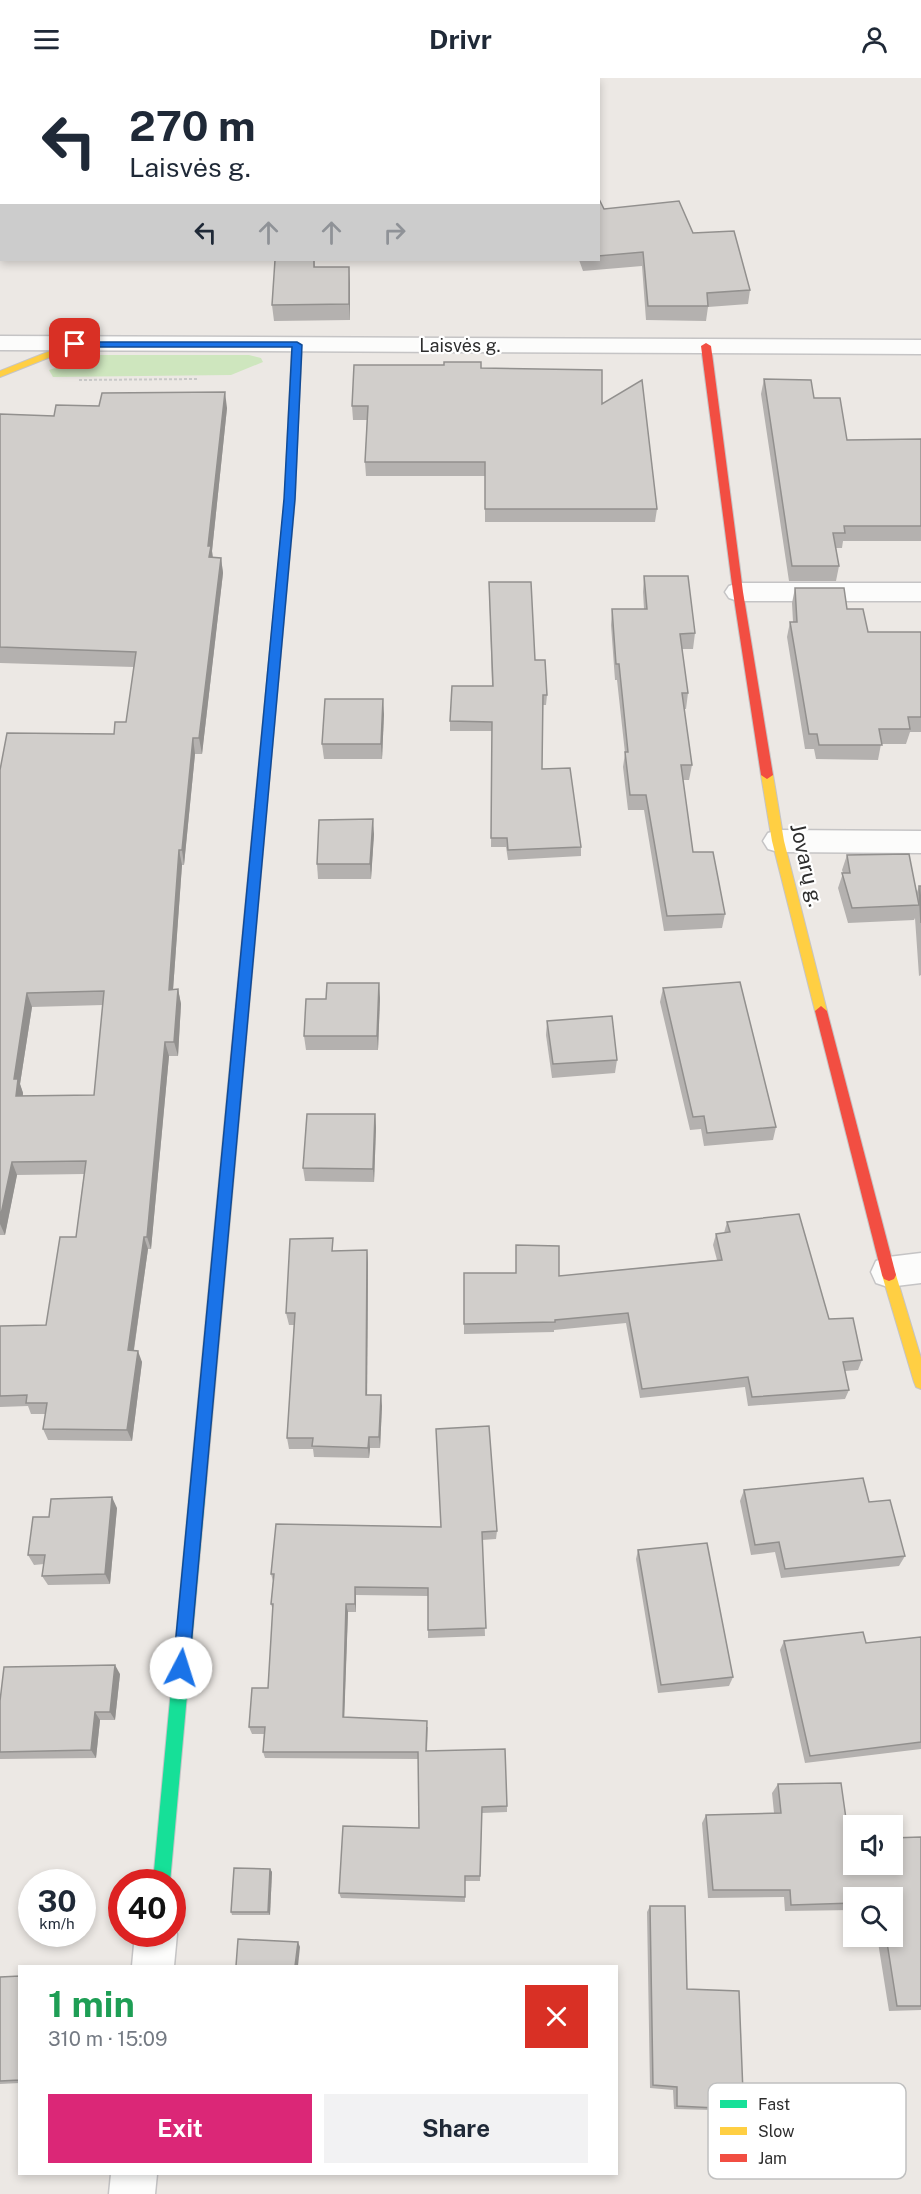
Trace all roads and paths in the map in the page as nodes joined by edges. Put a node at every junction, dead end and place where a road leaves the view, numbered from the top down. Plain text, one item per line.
1 (0, 343) edge
2 (75, 344) junction
3 (297, 345) junction
4 (706, 346) junction
5 (921, 347) edge
6 (0, 374) edge
7 (201, 379) dead end
8 (71, 380) dead end
9 (738, 592) junction
10 (921, 592) edge
11 (778, 841) junction
12 (921, 842) edge
13 (905, 1270) edge
14 (921, 1382) edge
15 (162, 1869) edge
16 (155, 1947) edge
17 (153, 1965) edge
18 (134, 2175) edge
19 (132, 2194) edge

1 - 2 street, Laisvės g.
2 - 3 street, Laisvės g.
2 - 6 street
3 - 4 street, Laisvės g.
3 - 15 street
4 - 5 street, Laisvės g.
4 - 9 street, Jovarų g.
7 - 8 path
9 - 10 street
9 - 11 street, Jovarų g.
11 - 12 street
11 - 13 street, Jovarų g.
13 - 14 street, Jovarų g.
16 - 17 street
18 - 19 street

